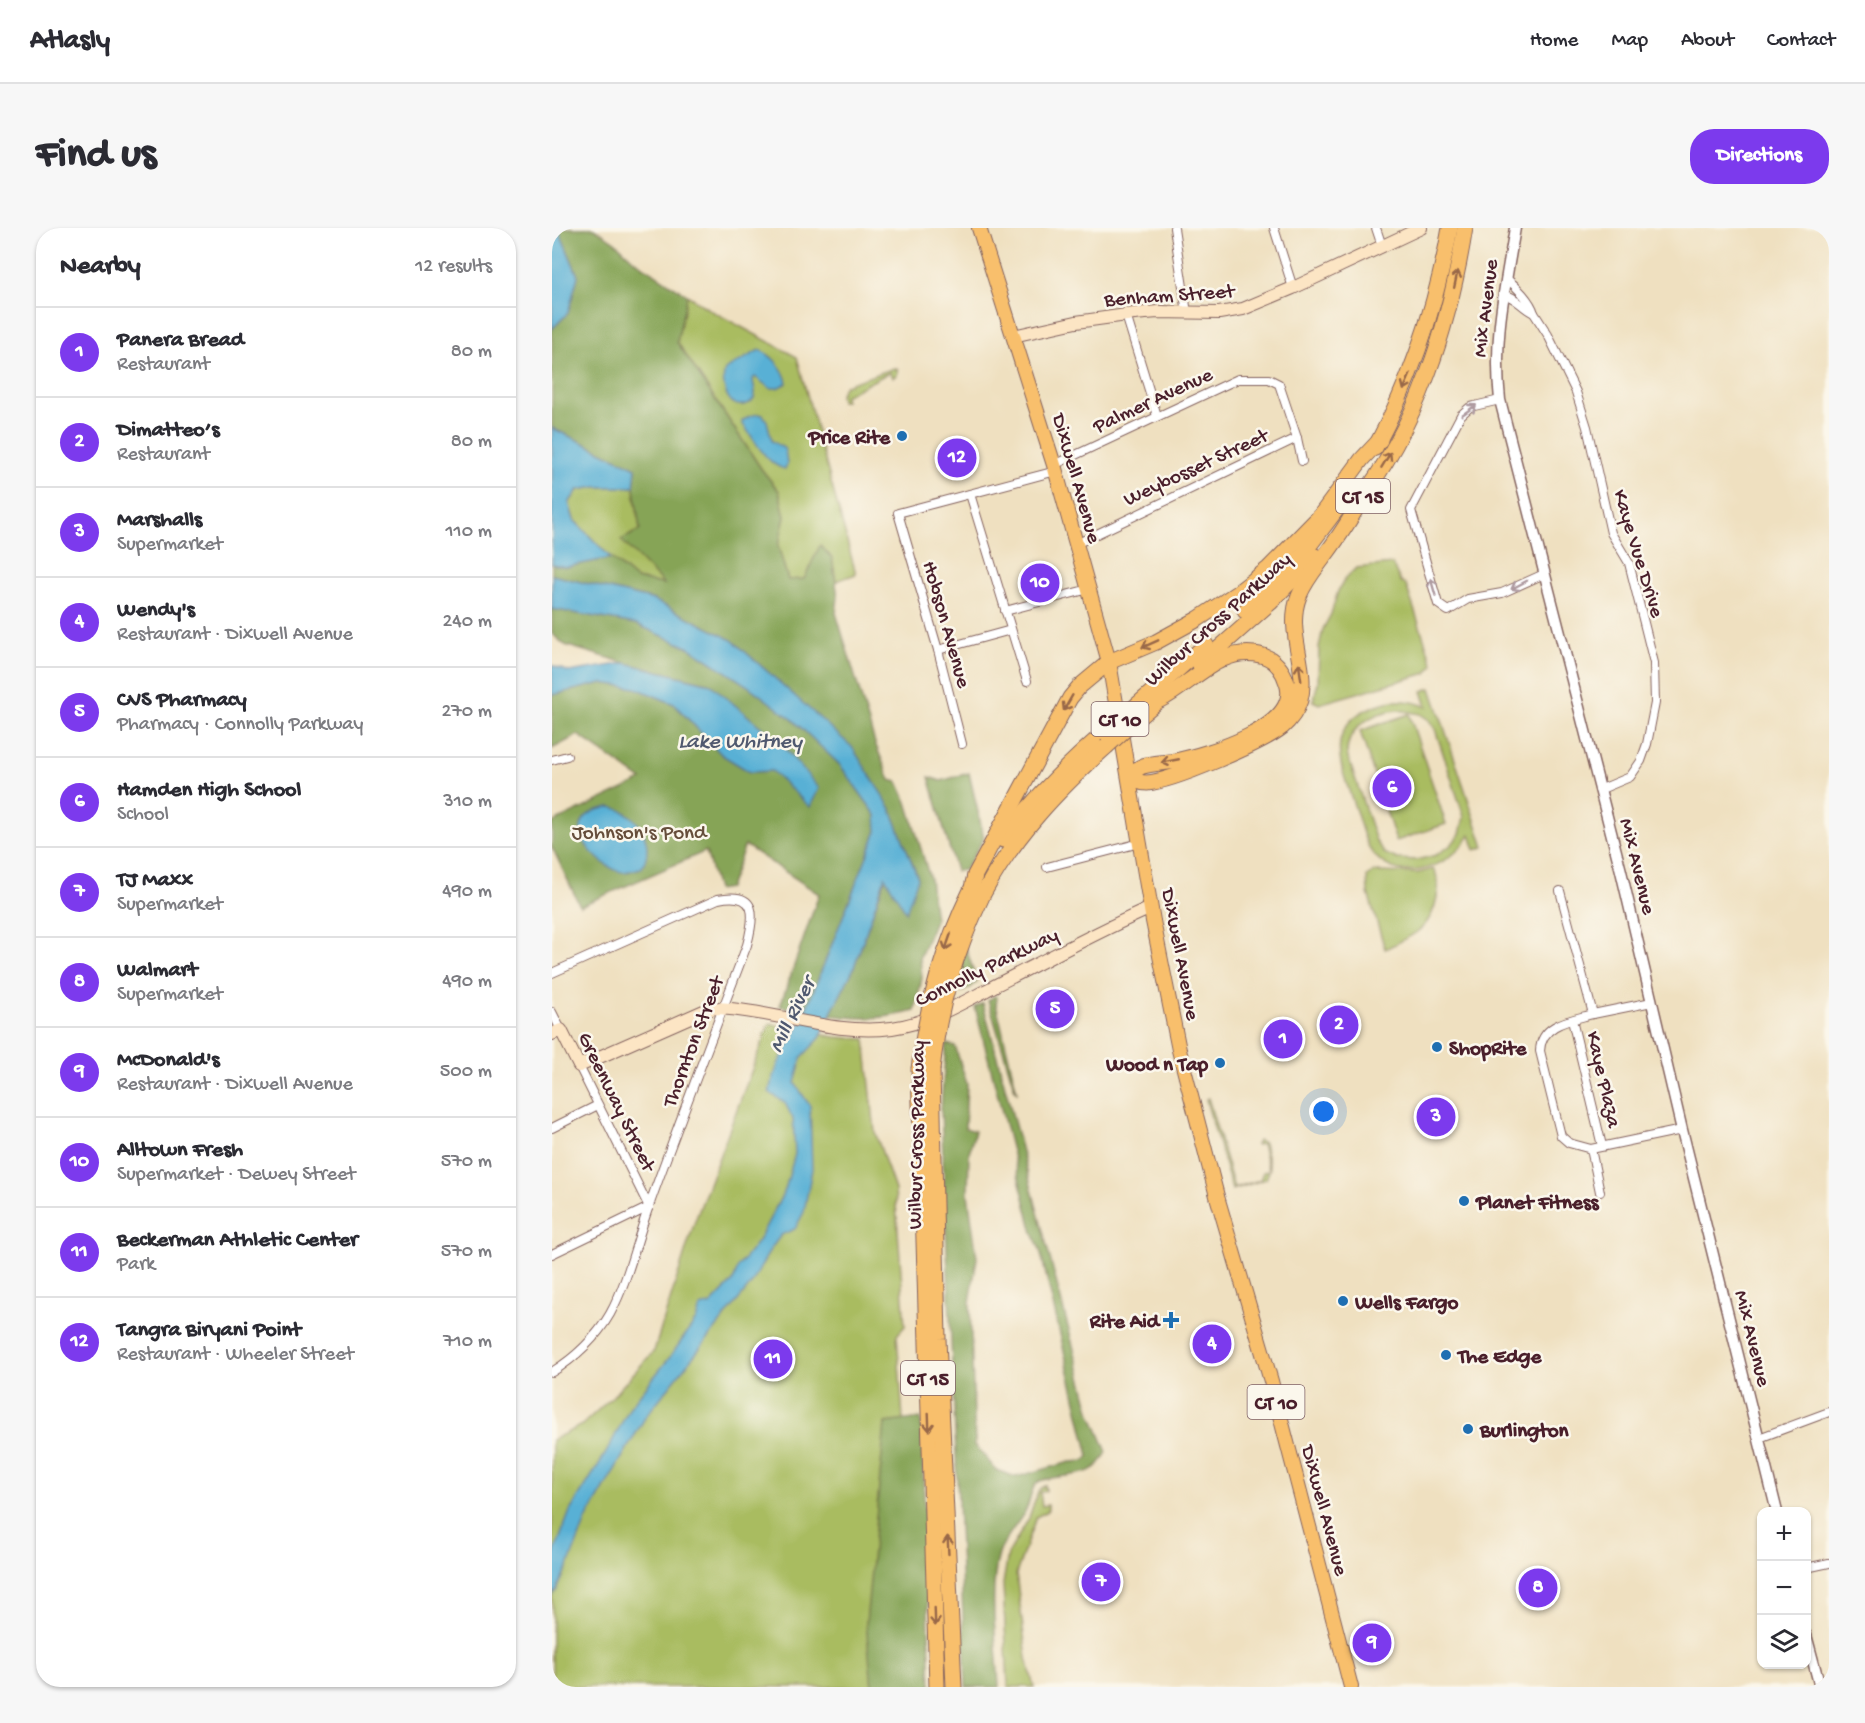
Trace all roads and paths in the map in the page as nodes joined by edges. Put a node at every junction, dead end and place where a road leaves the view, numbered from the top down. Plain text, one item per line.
1 (1174, 228) edge
2 (1274, 228) edge
3 (1376, 228) edge
4 (1450, 228) edge
5 (1465, 228) edge
6 (1515, 228) edge
7 (983, 229) edge
8 (1415, 231) edge
9 (1382, 246) junction
10 (1506, 278) junction
11 (1293, 288) junction
12 (1503, 294) junction
13 (1187, 313) junction
14 (1534, 313) junction
15 (1126, 315) junction
16 (1013, 336) junction
17 (1500, 400) junction
18 (1156, 416) junction
19 (1297, 438) junction
20 (1380, 440) junction
21 (1302, 461) dead end
22 (1055, 468) junction
23 (970, 494) junction
24 (1361, 499) junction
25 (898, 513) joint
26 (1076, 544) junction
27 (1544, 574) junction
28 (1089, 589) junction
29 (1005, 611) junction
30 (1011, 630) junction
31 (938, 650) junction
32 (1109, 662) junction
33 (1026, 681) dead end
34 (1160, 700) junction
35 (1138, 711) junction
36 (962, 744) dead end
37 (567, 756) dead end
38 (552, 760) edge
39 (1130, 777) junction
40 (1599, 790) junction
41 (1140, 843) junction
42 (1047, 867) dead end
43 (977, 891) junction
44 (1560, 891) dead end
45 (1151, 908) junction
46 (552, 973) edge
47 (1652, 1002) junction
48 (724, 1008) junction
49 (552, 1012) edge
50 (1593, 1014) junction
51 (1572, 1020) junction
52 (556, 1032) edge
53 (579, 1066) junction
54 (926, 1070) junction
55 (598, 1105) junction
56 (552, 1128) edge
57 (1682, 1130) junction
58 (1602, 1146) junction
59 (1591, 1149) junction
60 (1600, 1192) dead end
61 (649, 1207) junction
62 (552, 1254) edge
63 (552, 1371) edge
64 (1829, 1412) edge
65 (1759, 1438) junction
66 (1776, 1507) edge
67 (1829, 1563) edge
68 (1811, 1567) edge
69 (1811, 1654) edge
70 (937, 1687) edge
71 (954, 1687) edge
72 (1351, 1687) edge
73 (1820, 1687) edge

1 - 13 street
2 - 11 street
3 - 9 street
4 -> 20 highway, Wilbur Cross Parkway / CT 15
24 -> 5 highway, Wilbur Cross Parkway / CT 15
6 - 10 street, Mix Avenue
7 - 16 main road, Dixwell Avenue / CT 10
8 - 9 main road, Benham Street
9 - 11 main road, Benham Street
10 - 12 street, Mix Avenue
10 - 14 street, Kaye Vue Drive
11 - 13 main road, Benham Street
12 - 14 street, Kaye Vue Drive
12 - 17 street, Mix Avenue
13 - 15 main road, Benham Street
14 - 40 street, Kaye Vue Drive
15 - 16 main road, Benham Street
15 - 18 street
16 - 22 main road, Dixwell Avenue / CT 10
17 - 27 street, Mix Avenue
27 -> 17 street
18 - 19 street, Palmer Avenue
18 - 22 street, Palmer Avenue
19 - 21 street
19 - 26 street, Weybosset Street
20 -> 32 highway
20 - 35 highway, Wilbur Cross Parkway / CT 15
22 - 23 street, Palmer Avenue
22 - 26 main road, Dixwell Avenue / CT 10
23 - 25 street, Palmer Avenue
23 - 29 street
24 - 34 highway, Wilbur Cross Parkway / CT 15
39 -> 24 highway
25 - 31 street, Hobson Avenue
26 - 28 main road, Dixwell Avenue / CT 10
27 - 40 street, Mix Avenue
28 - 29 street
28 - 32 main road, Dixwell Avenue / CT 10
29 - 30 street
30 - 31 street
30 - 33 street
31 - 36 street, Hobson Avenue
32 - 39 main road, Dixwell Avenue / CT 10
32 -> 43 highway
34 - 35 highway, Wilbur Cross Parkway / CT 15
34 -> 39 highway
35 - 43 highway, Wilbur Cross Parkway / CT 15, bridge
37 - 38 street
39 - 41 main road, Dixwell Avenue / CT 10
40 - 47 street, Mix Avenue
41 - 42 street
41 - 45 main road, Dixwell Avenue / CT 10
43 - 54 highway, Wilbur Cross Parkway / CT 15, bridge
44 - 50 street
45 - 48 main road, Connolly Parkway
45 - 72 main road, Dixwell Avenue / CT 10
46 - 48 street, Thornton Street
47 - 50 street, Kaye Plaza
47 - 57 street, Mix Avenue
48 - 53 main road
48 - 61 street, Thornton Street
49 - 52 street, Greenway Street
50 - 51 street, Kaye Plaza
51 - 58 street, Kaye Plaza
51 - 59 street, Kaye Plaza
52 - 53 main road, Greenway Street
53 - 55 street, Greenway Street
54 -> 70 highway, Wilbur Cross Parkway / CT 15
71 -> 54 highway, Wilbur Cross Parkway / CT 15
55 - 56 street
55 - 61 street, Greenway Street
57 - 58 street
57 - 65 street, Mix Avenue
58 - 59 street
59 - 60 street
61 - 62 street
61 - 63 street, Thornton Street
64 - 65 street
65 - 66 street, Mix Avenue
67 - 68 street
69 - 73 street

